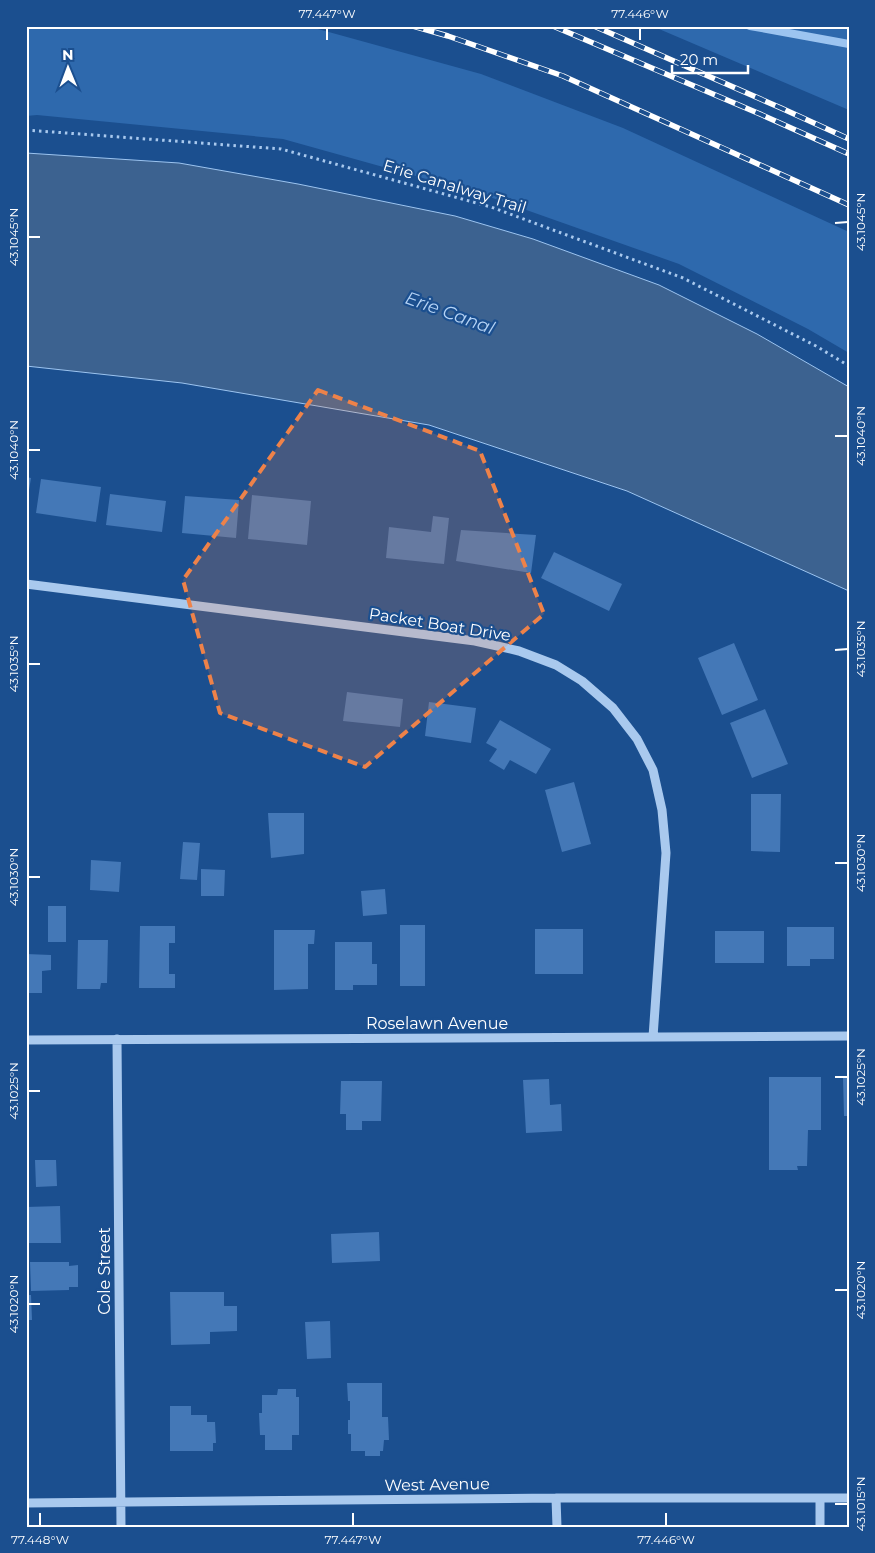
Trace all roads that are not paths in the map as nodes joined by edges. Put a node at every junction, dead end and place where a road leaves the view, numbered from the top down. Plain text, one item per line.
1 (26, 584) edge
2 (849, 1036) edge
3 (654, 1037) junction
4 (117, 1039) junction
5 (26, 1040) edge
6 (556, 1498) junction
7 (820, 1498) junction
8 (849, 1498) edge
9 (121, 1502) junction
10 (26, 1503) edge
11 (121, 1527) edge
12 (557, 1527) edge
13 (820, 1527) edge

1 - 3 street, Packet Boat Drive
2 - 3 street, Roselawn Avenue
3 - 4 street, Roselawn Avenue
4 - 5 street, Roselawn Avenue
4 - 9 street, Cole Street
6 - 7 street, West Avenue
6 - 9 street, West Avenue
6 - 12 street
7 - 8 street, West Avenue
7 - 13 street
9 - 10 street, West Avenue
9 - 11 street, Cole Street

